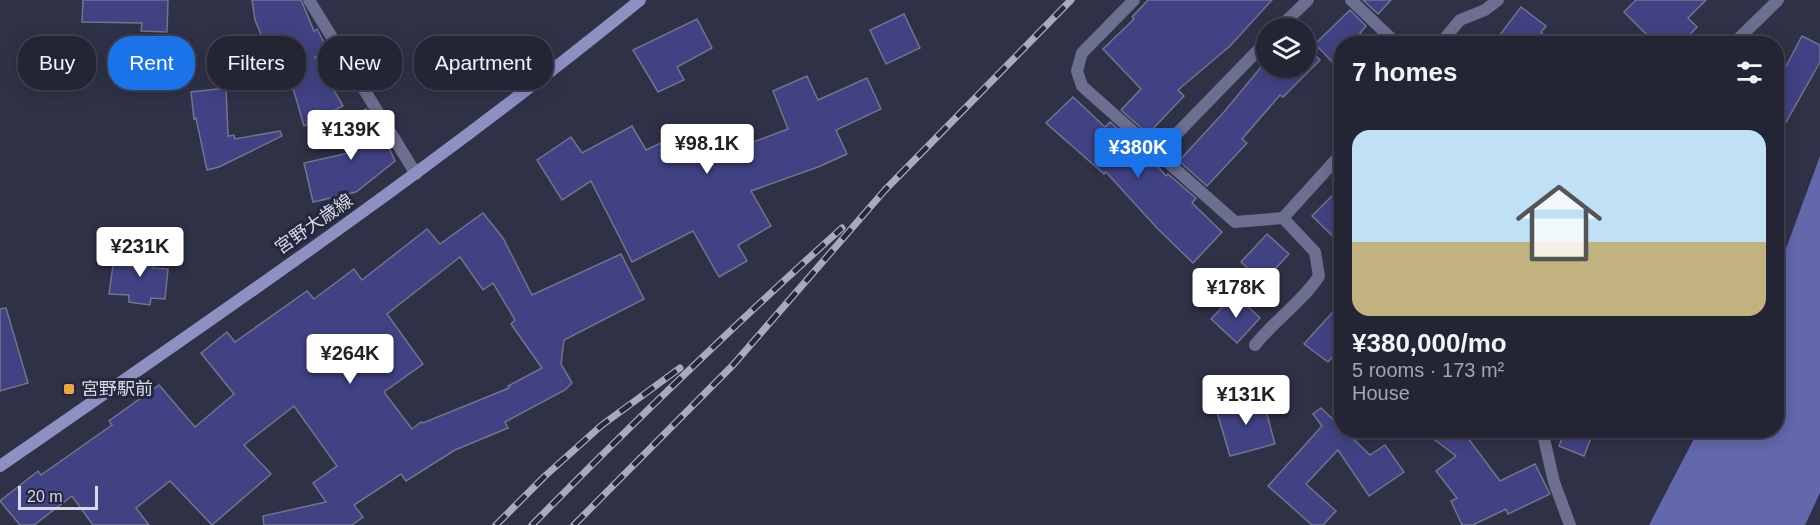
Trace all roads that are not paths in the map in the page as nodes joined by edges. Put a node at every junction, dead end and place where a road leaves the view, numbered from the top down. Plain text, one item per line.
1 (309, 0) edge
2 (639, 0) edge
3 (1134, 0) edge
4 (1308, 0) edge
5 (1351, 0) edge
6 (1498, 0) edge
7 (1778, 0) edge
8 (1289, 18) edge
9 (1389, 36) edge
10 (1447, 36) edge
11 (1740, 36) edge
12 (1256, 52) edge
13 (1158, 153) junction
14 (1334, 162) edge
15 (1331, 165) junction
16 (1334, 168) edge
17 (416, 174) junction
18 (1283, 218) junction
19 (1255, 345) dead end
20 (1544, 438) edge
21 (0, 466) edge
22 (1570, 525) edge

1 - 17 street
2 - 17 main road, 宮野大歳線
3 - 13 street
4 - 8 street
5 - 9 street
6 - 10 street
7 - 11 street
12 - 13 street
13 - 18 street
14 - 15 street
15 - 16 street
15 - 18 street
17 - 21 main road, 宮野大歳線
18 - 19 street
20 - 22 street

